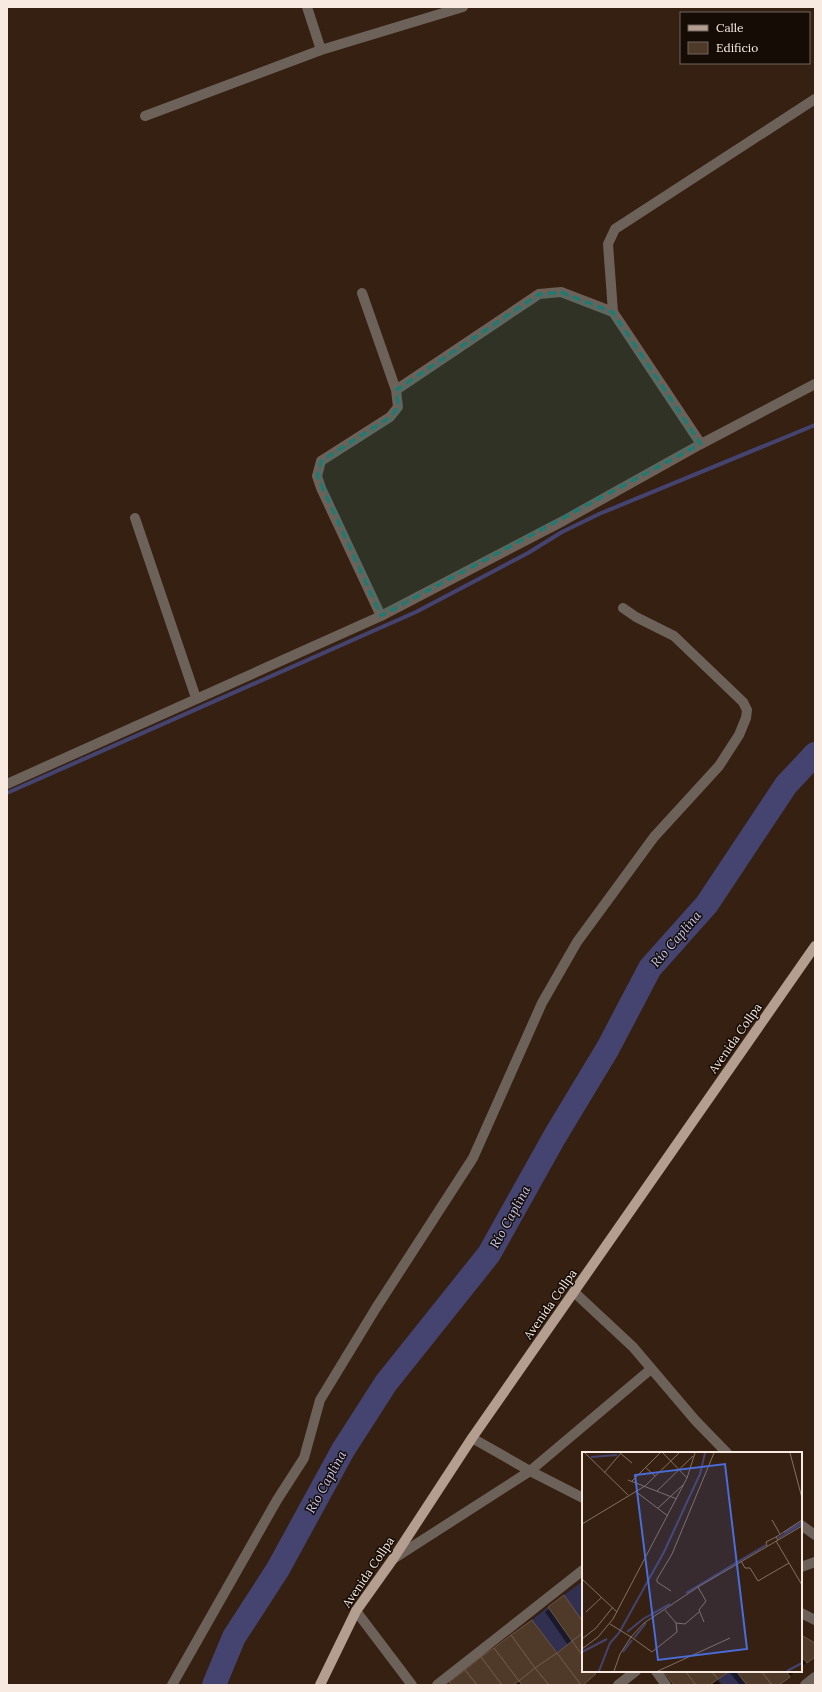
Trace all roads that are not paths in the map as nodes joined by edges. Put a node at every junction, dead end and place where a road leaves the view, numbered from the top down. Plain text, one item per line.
1 (307, 7) edge
2 (463, 7) edge
3 (321, 50) junction
4 (815, 99) edge
5 (145, 116) dead end
6 (362, 293) dead end
7 (613, 312) junction
8 (815, 384) edge
9 (396, 390) junction
10 (701, 444) junction
11 (135, 518) dead end
12 (623, 608) dead end
13 (381, 616) junction
14 (196, 698) junction
15 (7, 784) edge
16 (815, 946) edge
17 (574, 1292) junction
18 (651, 1369) junction
19 (472, 1438) junction
20 (726, 1452) edge
21 (530, 1471) junction
22 (582, 1497) edge
23 (802, 1526) edge
24 (815, 1535) edge
25 (393, 1559) junction
26 (815, 1562) edge
27 (802, 1567) edge
28 (582, 1571) edge
29 (356, 1611) junction
30 (802, 1614) edge
31 (815, 1620) edge
32 (635, 1672) edge
33 (657, 1672) edge
34 (815, 1677) edge
35 (172, 1685) edge
36 (320, 1685) edge
37 (412, 1685) edge
38 (437, 1685) edge
39 (618, 1685) edge
40 (666, 1685) edge
41 (805, 1685) edge

1 - 3 street
2 - 3 street
3 - 5 street
4 - 7 street
6 - 9 street
7 - 9 street
7 - 10 street
8 - 10 street
9 - 13 street
10 - 13 street
11 - 14 street
12 - 35 street
13 - 14 street
14 - 15 street
16 - 17 main road, Avenida Collpa
17 - 18 street
17 - 19 main road, Avenida Collpa
18 - 20 street
18 - 21 street
19 - 21 street
19 - 25 main road, Avenida Collpa
21 - 22 street
21 - 25 street
23 - 24 street
25 - 29 main road, Avenida Collpa
26 - 27 street
28 - 38 street
29 - 36 main road, Avenida Collpa
29 - 37 street
30 - 31 street
32 - 39 street
33 - 40 street
34 - 41 street

